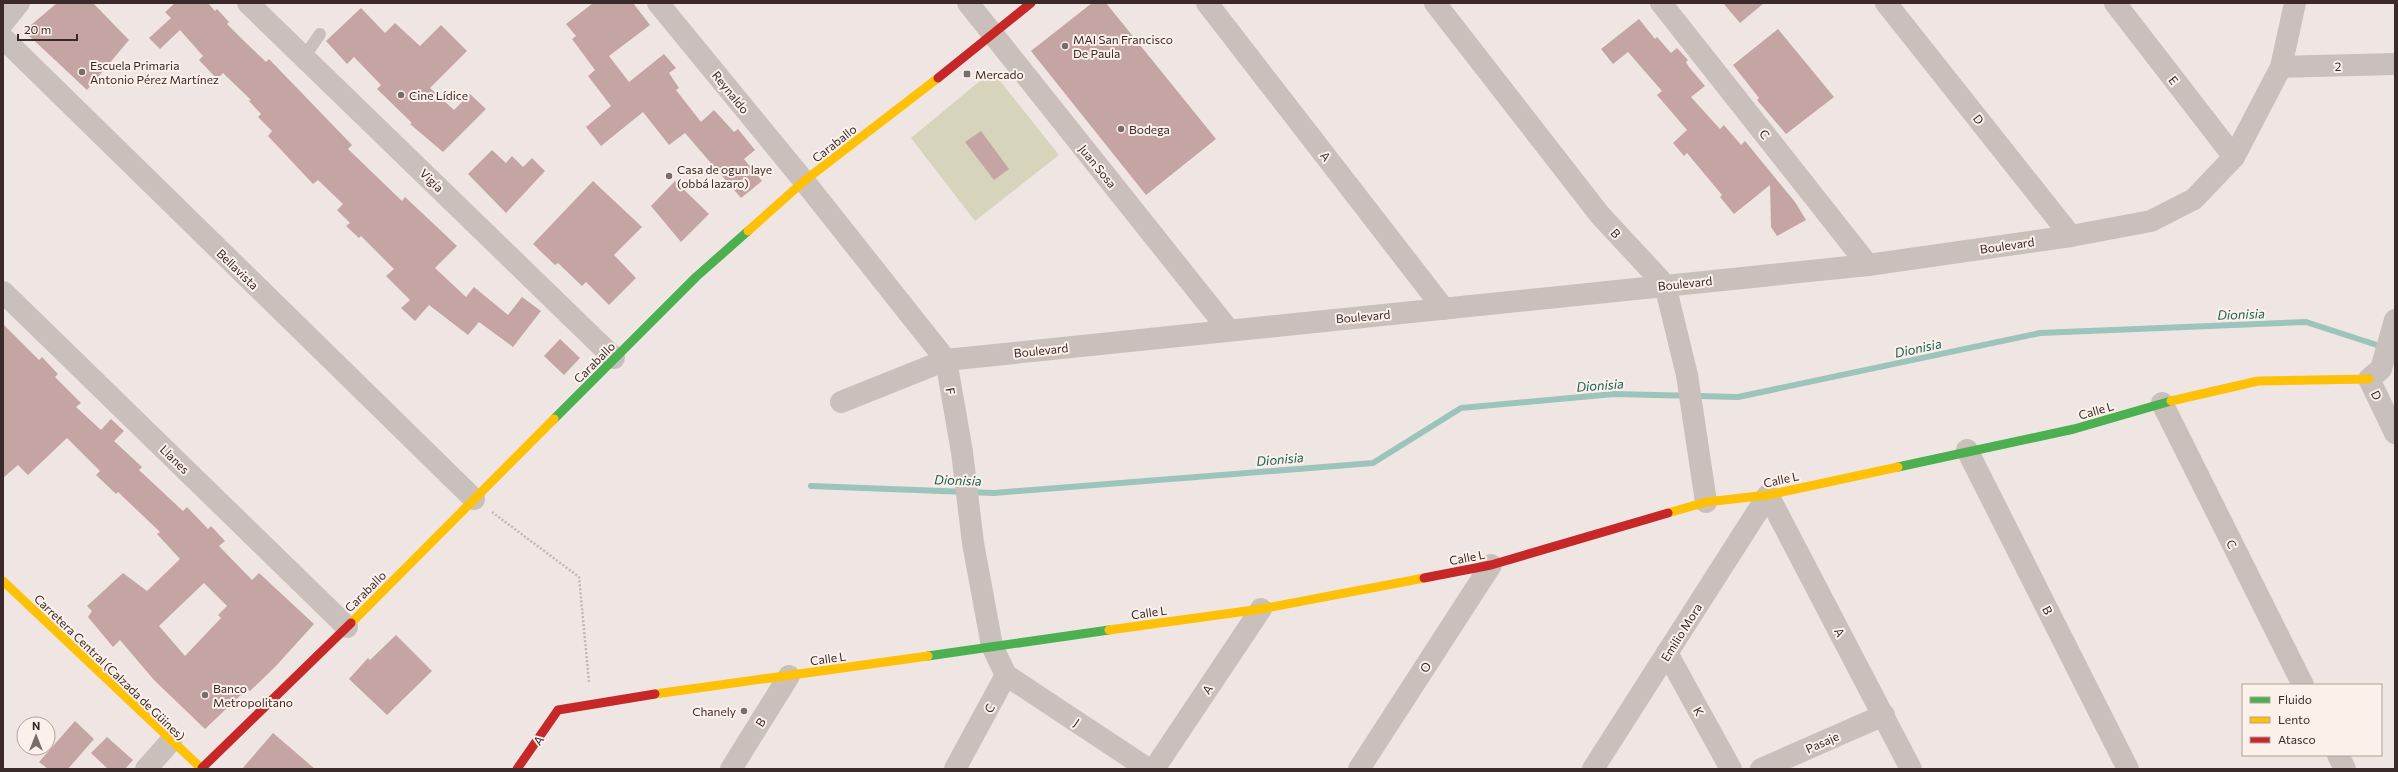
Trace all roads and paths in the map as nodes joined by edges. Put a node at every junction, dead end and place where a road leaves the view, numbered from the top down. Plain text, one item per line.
1 (19, 3) edge
2 (248, 3) edge
3 (658, 3) edge
4 (968, 3) edge
5 (1031, 3) edge
6 (1207, 3) edge
7 (1435, 3) edge
8 (1661, 3) edge
9 (1886, 3) edge
10 (2114, 3) edge
11 (2295, 3) edge
12 (3, 22) edge
13 (320, 34) dead end
14 (993, 35) junction
15 (3, 38) edge
16 (305, 56) junction
17 (2395, 64) edge
18 (2281, 67) junction
19 (2234, 157) junction
20 (804, 181) junction
21 (2071, 236) junction
22 (1868, 265) junction
23 (1665, 285) junction
24 (3, 292) edge
25 (1444, 309) junction
26 (2393, 326) edge
27 (1228, 329) junction
28 (614, 358) junction
29 (946, 360) junction
30 (2375, 374) junction
31 (841, 402) dead end
32 (2162, 403) junction
33 (2395, 433) edge
34 (1967, 450) junction
35 (1768, 495) junction
36 (474, 499) junction
37 (1706, 502) junction
38 (1491, 565) junction
39 (3, 581) edge
40 (1260, 609) junction
41 (347, 627) junction
42 (992, 646) junction
43 (1667, 653) junction
44 (1006, 675) junction
45 (789, 676) junction
46 (2302, 684) edge
47 (591, 703) junction
48 (558, 710) joint
49 (1884, 716) junction
50 (171, 742) junction
51 (2338, 756) edge
52 (146, 769) edge
53 (202, 769) edge
54 (517, 769) edge
55 (731, 769) edge
56 (955, 769) edge
57 (1148, 769) edge
58 (1154, 769) edge
59 (1359, 769) edge
60 (1593, 769) edge
61 (1731, 769) edge
62 (1761, 769) edge
63 (1911, 769) edge
64 (2128, 769) edge
65 (2345, 769) edge

1 - 12 street
2 - 16 street, Vigía
3 - 20 street, Reynaldo
4 - 14 street, Juan Sosa
5 - 14 street, Caraballo
6 - 25 street, A
7 - 23 street, B
8 - 22 street, C
9 - 21 street, D
10 - 19 street, E
11 - 18 street, Boulevard
13 - 16 lane
14 - 20 street, Caraballo
14 - 27 street, Juan Sosa
15 - 36 street, Bellavista
16 - 28 street, Vigía
17 - 18 street, 2
18 - 19 street, Boulevard
19 - 21 street, Boulevard
20 - 28 street, Caraballo
20 - 29 street, F
21 - 22 street, Boulevard
22 - 23 street, Boulevard
23 - 25 street, Boulevard
23 - 37 street, B
24 - 41 street, Llanes
25 - 27 street, Boulevard
26 - 30 street
27 - 29 street, Boulevard
28 - 36 street, Caraballo
29 - 31 street, Boulevard
29 - 42 street, F
30 - 32 street, Calle L
30 - 33 street, D
32 - 34 street, Calle L
32 - 46 street, C
34 - 35 street, Calle L
34 - 64 street, B
35 - 37 street, Calle L
35 - 43 street, Emilio Mora
35 - 49 street, A
36 - 41 street, Caraballo
36 - 47 path
37 - 38 street, Calle L
38 - 40 street, Calle L
38 - 59 street, O
39 - 50 street, Carretera Central (Calzada de Güines)
40 - 42 street, Calle L
40 - 58 street, A
41 - 53 street, Caraballo
42 - 44 street
42 - 45 street, Calle L
43 - 60 street, Emilio Mora
43 - 61 street, K
44 - 56 street, C
44 - 57 street, J
45 - 47 street, Calle L
45 - 55 street, B
47 - 48 street, Calle L
48 - 54 street, A
49 - 62 street, Pasaje
49 - 63 street, A
50 - 52 street
50 - 53 street, Carretera Central (Calzada de Güines)
51 - 65 street

